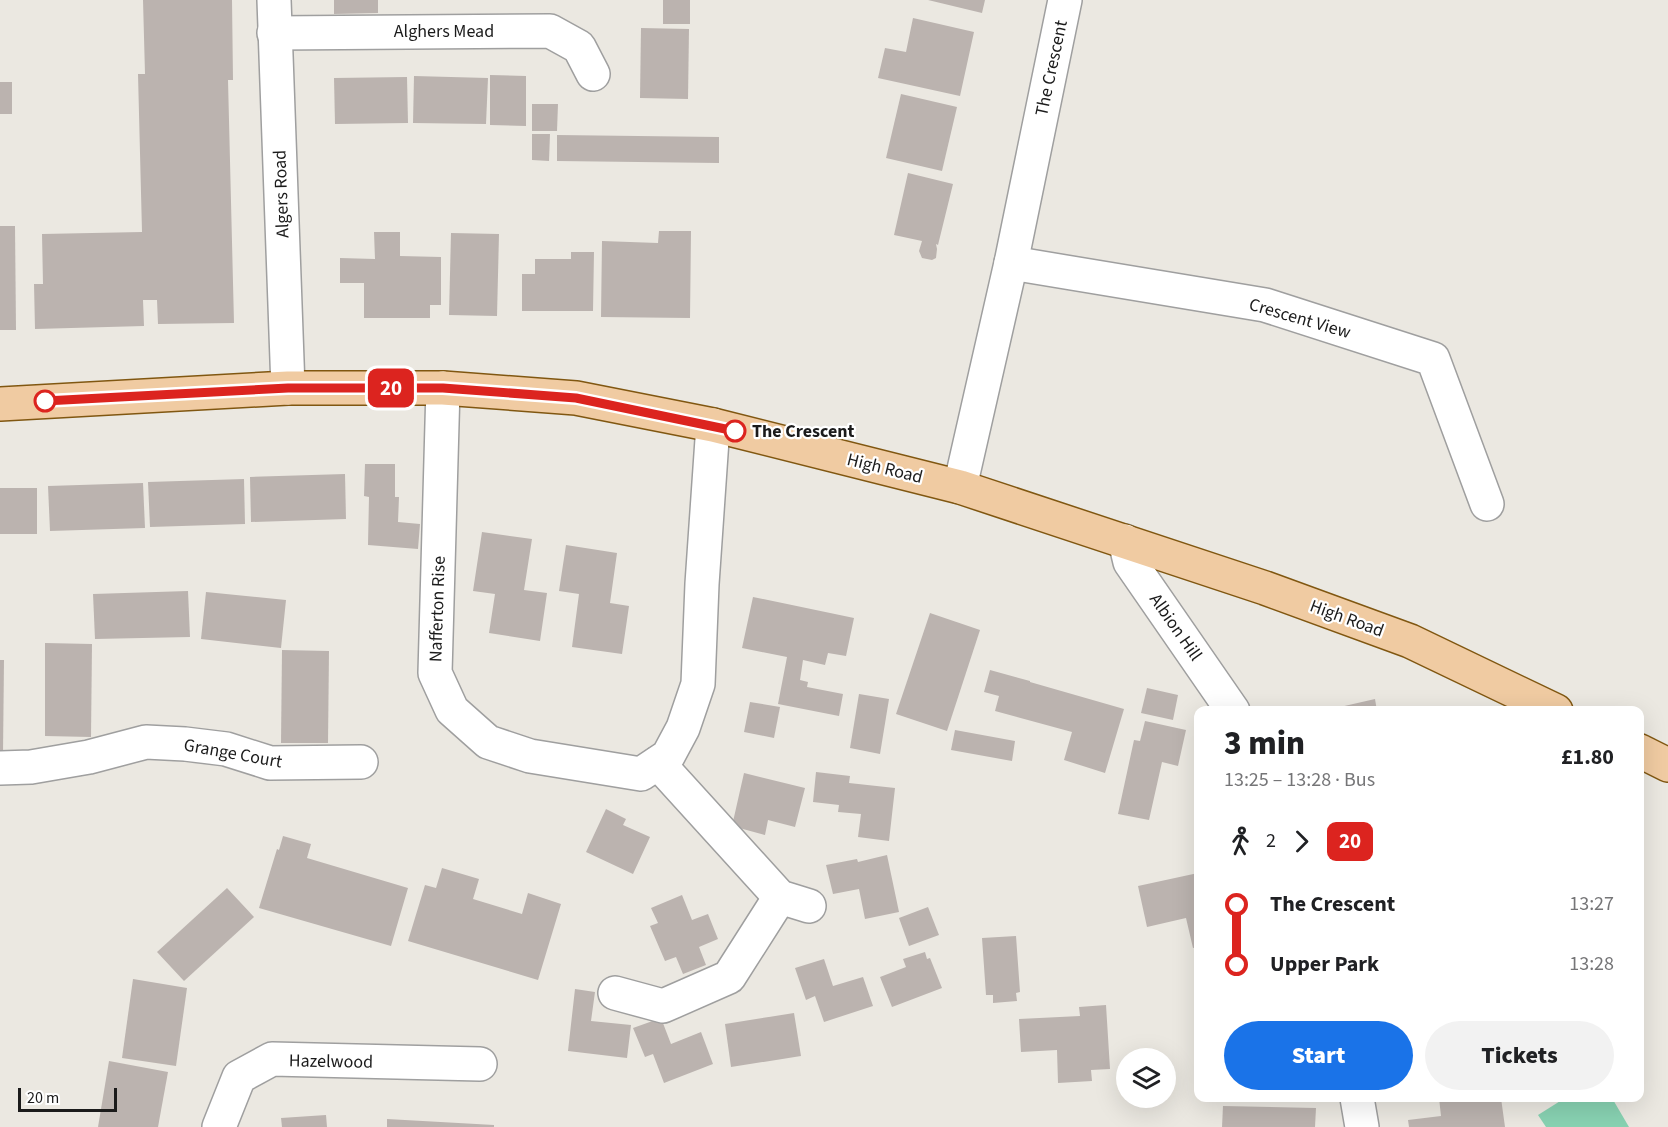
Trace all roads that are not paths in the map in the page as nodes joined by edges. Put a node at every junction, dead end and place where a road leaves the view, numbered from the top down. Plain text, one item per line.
1 (274, 0) edge
2 (1065, 0) edge
3 (274, 33) junction
4 (593, 74) dead end
5 (1011, 263) junction
6 (288, 388) junction
7 (443, 388) junction
8 (0, 404) edge
9 (712, 425) junction
10 (960, 487) junction
11 (1487, 504) dead end
12 (1125, 541) junction
13 (1230, 706) edge
14 (1546, 706) edge
15 (1644, 753) edge
16 (361, 762) dead end
17 (658, 763) junction
18 (1668, 765) edge
19 (0, 768) edge
20 (615, 993) dead end
21 (480, 1064) dead end
22 (1358, 1102) edge
23 (219, 1127) edge
24 (1362, 1127) edge

1 - 3 street, Algers Road
2 - 5 street, The Crescent
3 - 4 street, Alghers Mead
3 - 6 street, Algers Road
5 - 10 street, The Crescent
5 - 11 street, Crescent View
6 - 7 main road, High Road
6 - 8 main road, High Road
7 - 9 main road, High Road
7 - 17 street, Nafferton Rise
9 - 10 main road, High Road
9 - 17 street
10 - 12 main road, High Road
12 - 13 street, Albion Hill
12 - 14 main road, High Road
15 - 18 main road
16 - 19 street, Grange Court
17 - 20 street
21 - 23 street, Hazelwood
22 - 24 street

